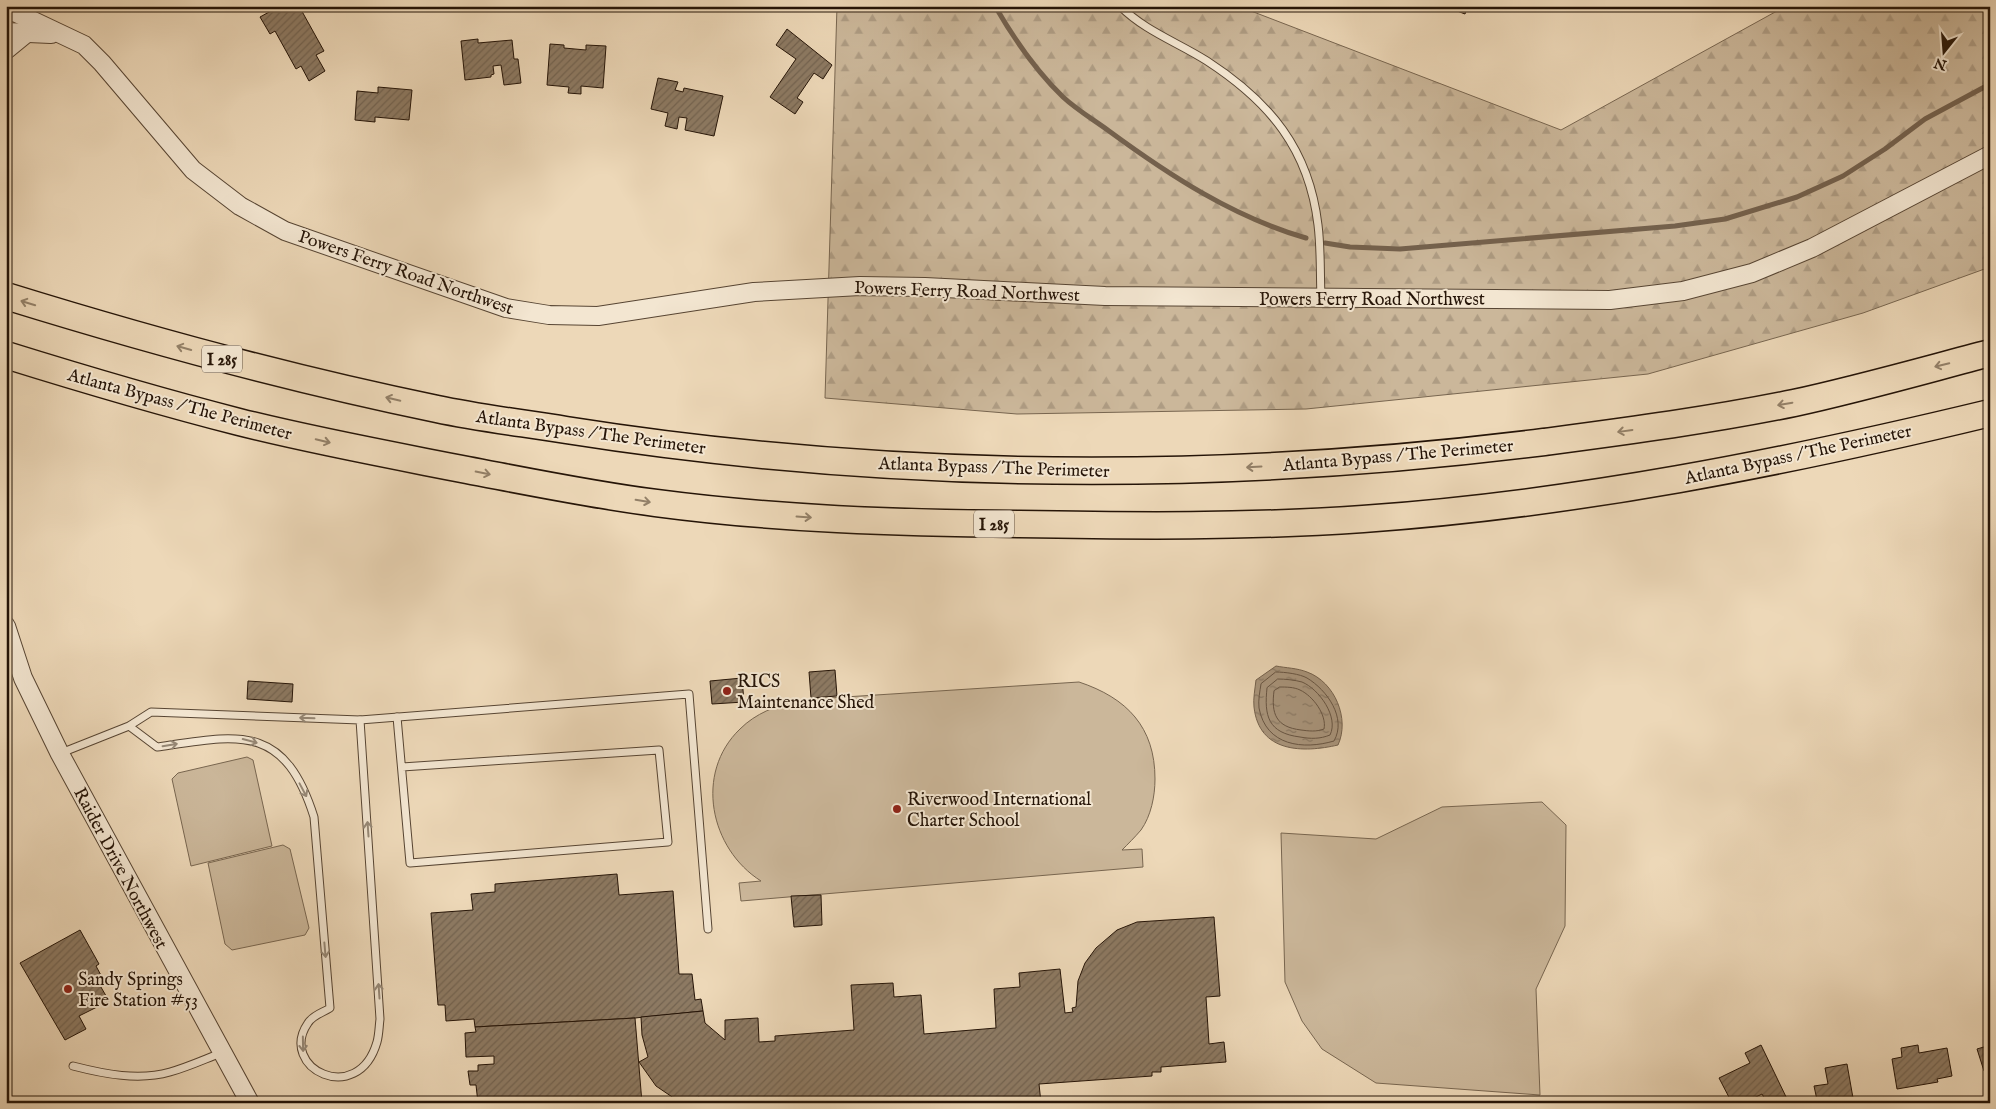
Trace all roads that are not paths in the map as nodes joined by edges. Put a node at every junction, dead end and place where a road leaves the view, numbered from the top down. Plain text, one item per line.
1 (1120, 6) edge
2 (6, 8) edge
3 (6, 32) edge
4 (28, 32) junction
5 (64, 35) junction
6 (6, 50) edge
7 (1990, 155) edge
8 (6, 296) edge
9 (1322, 299) junction
10 (1990, 353) edge
11 (6, 355) edge
12 (1990, 413) edge
13 (6, 626) edge
14 (397, 717) junction
15 (360, 720) junction
16 (128, 726) junction
17 (60, 754) junction
18 (402, 767) junction
19 (708, 929) dead end
20 (222, 1053) junction
21 (73, 1066) dead end
22 (250, 1103) edge

1 - 9 lane
2 - 5 street
3 - 4 street, Powers Ferry Road Northwest
4 - 5 street, Powers Ferry Road Northwest
4 - 6 street
5 - 9 street, Powers Ferry Road Northwest
7 - 9 street, Powers Ferry Road Northwest
10 -> 8 highway, Atlanta Bypass / The Perimeter / I 285
11 -> 12 highway, Atlanta Bypass / The Perimeter / I 285
13 - 17 street, Raider Drive Northwest
14 - 15 lane
14 - 18 lane
14 - 19 lane
15 -> 16 lane
16 -> 15 lane
16 - 17 lane
17 - 20 street, Raider Drive Northwest
18 - 18 lane
20 - 21 lane
20 - 22 street, Raider Drive Northwest

